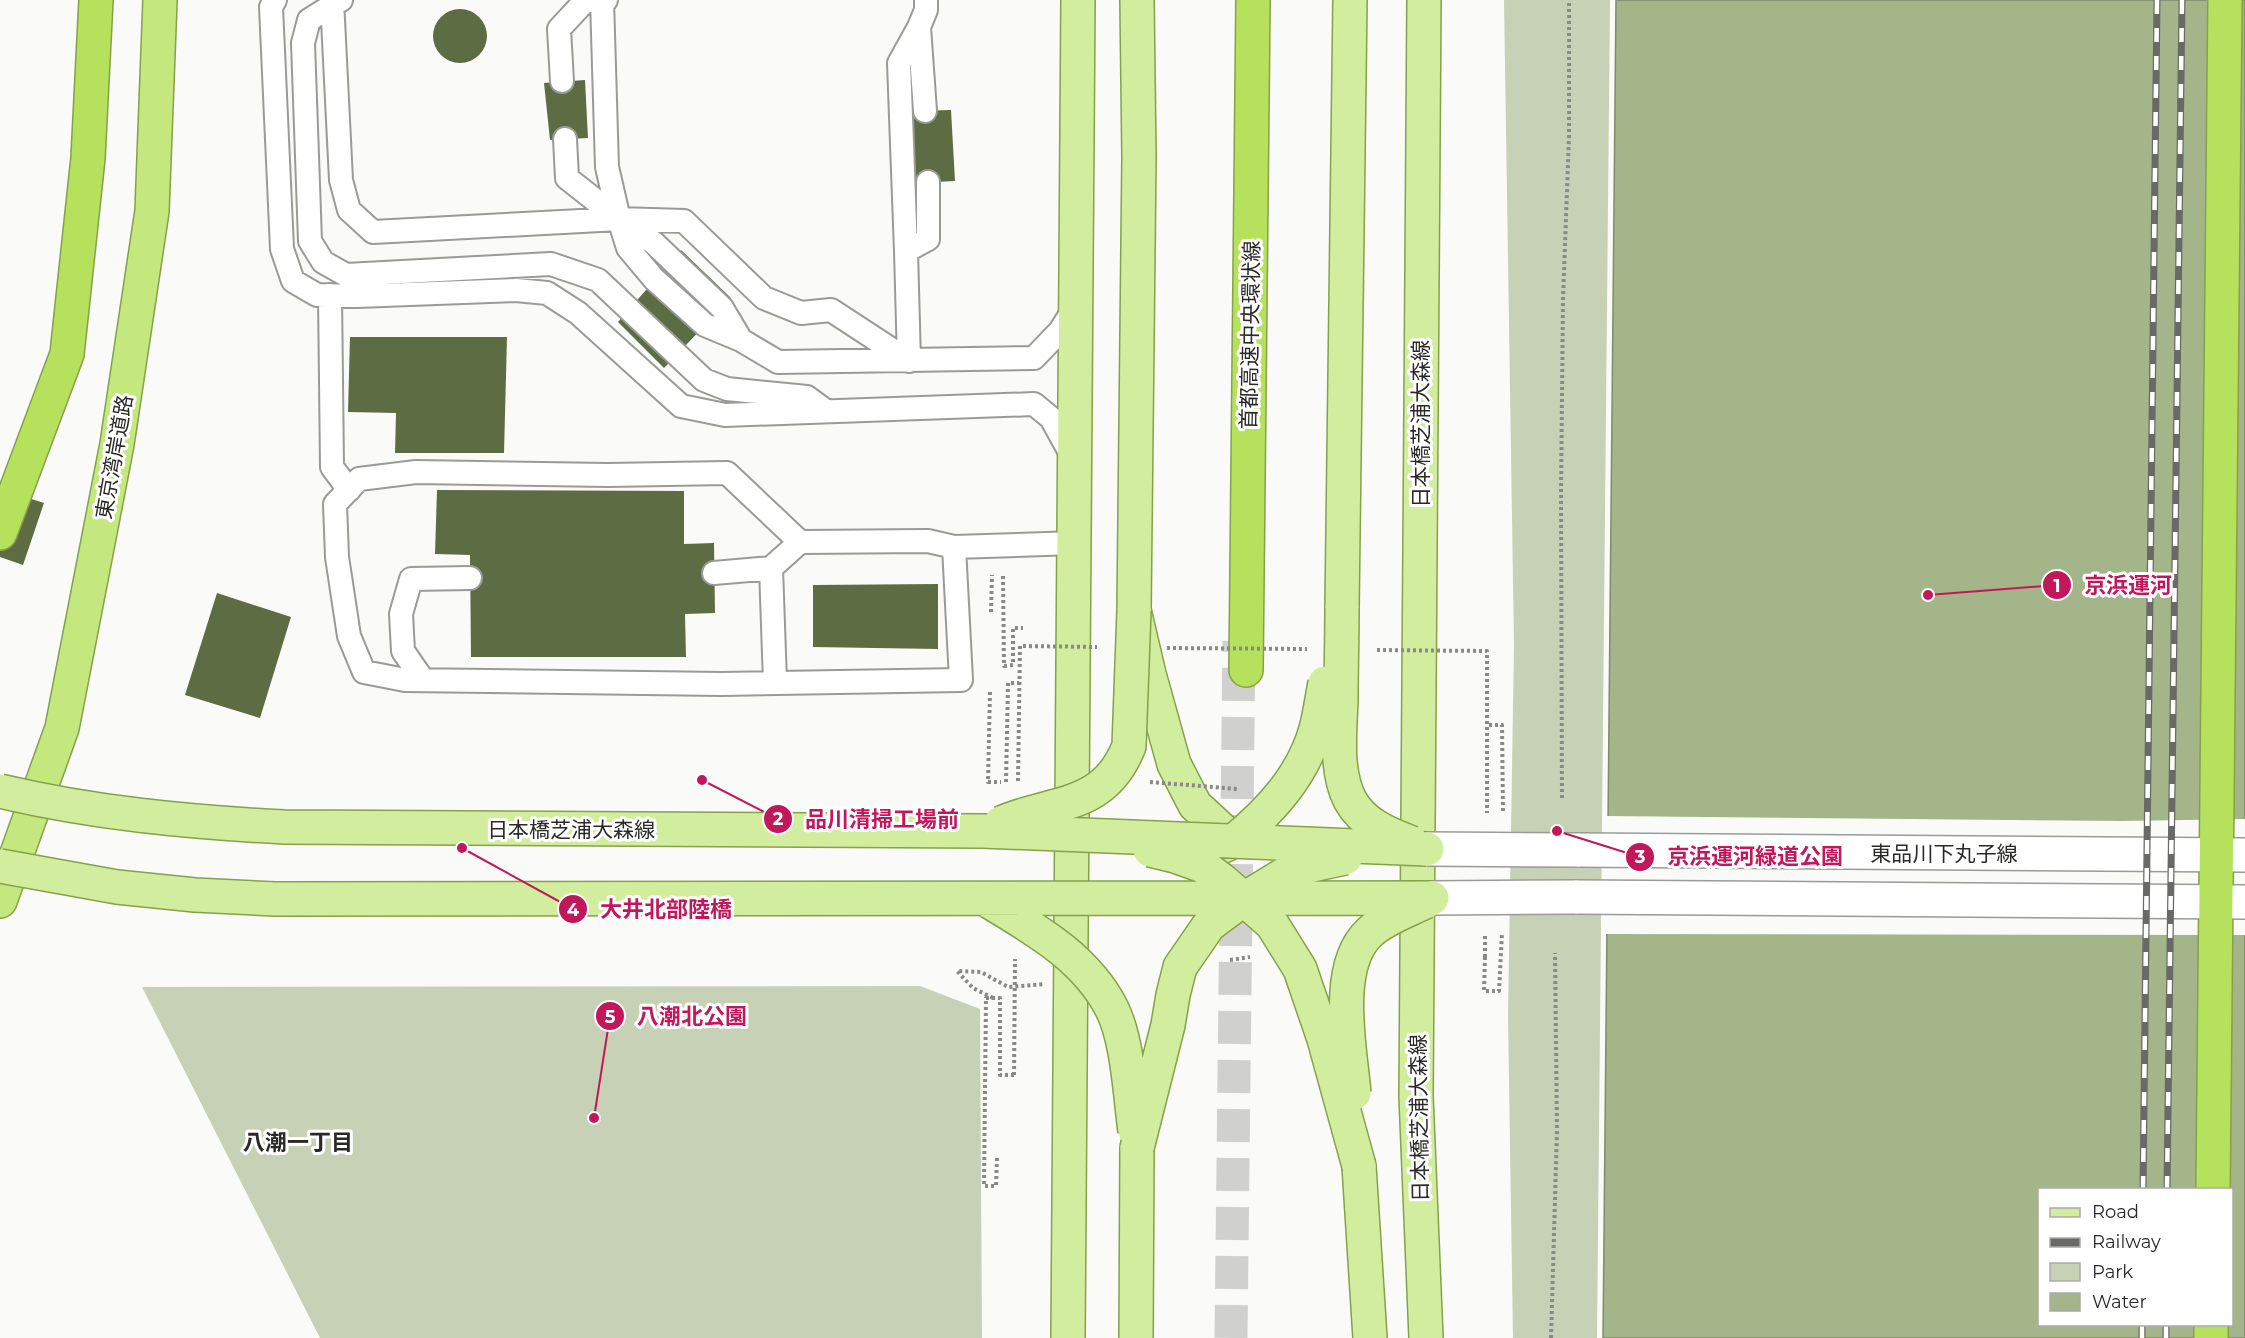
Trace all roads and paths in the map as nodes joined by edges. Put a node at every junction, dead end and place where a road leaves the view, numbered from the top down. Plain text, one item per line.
1 (96, 0) edge
2 (160, 0) edge
3 (275, 0) edge
4 (604, 0) edge
5 (926, 0) edge
6 (1078, 0) edge
7 (1137, 0) edge
8 (1253, 0) edge
9 (1424, 0) edge
10 (1569, 0) edge
11 (2225, 0) edge
12 (335, 1) edge
13 (1350, 12) edge
14 (919, 27) junction
15 (561, 81) dead end
16 (925, 111) dead end
17 (564, 139) dead end
18 (928, 182) dead end
19 (619, 219) junction
20 (906, 250) junction
21 (330, 295) junction
22 (1076, 306) junction
23 (909, 362) junction
24 (827, 411) junction
25 (1074, 460) junction
26 (349, 490) junction
27 (0, 533) edge
28 (800, 542) junction
29 (1075, 543) junction
30 (954, 547) junction
31 (771, 568) junction
32 (714, 573) dead end
33 (470, 578) dead end
34 (1342, 608) junction
35 (1134, 610) junction
36 (991, 620) dead end
37 (1023, 628) dead end
38 (1488, 651) dead end
39 (1246, 670) tunnel mouth
40 (423, 680) junction
41 (775, 682) junction
42 (1019, 683) dead end
43 (990, 688) dead end
44 (1488, 725) junction
45 (990, 768) dead end
46 (1006, 782) dead end
47 (0, 791) edge
48 (1562, 798) dead end
49 (1487, 818) dead end
50 (1503, 824) dead end
51 (983, 831) junction
52 (1234, 841) junction
53 (1427, 849) junction
54 (2245, 855) edge
55 (1190, 861) junction
56 (0, 866) edge
57 (1293, 869) junction
58 (1432, 898) junction
59 (985, 899) junction
60 (1244, 899) junction
61 (0, 901) edge
62 (2245, 902) edge
63 (1502, 927) dead end
64 (1485, 933) dead end
65 (1555, 953) dead end
66 (1014, 1075) dead end
67 (1137, 1148) junction
68 (997, 1158) dead end
69 (1359, 1166) junction
70 (2213, 1188) edge
71 (1068, 1338) edge
72 (1136, 1338) edge
73 (1370, 1338) edge
74 (1426, 1338) edge
75 (1551, 1338) edge

1 - 27 highway
2 - 61 highway, 東京湾岸道路
3 - 21 lane
4 - 15 lane
4 - 19 lane
5 - 14 lane
6 - 22 main road
7 - 35 main road
8 - 39 highway, 首都高速中央環状線
9 - 74 main road, 日本橋芝浦大森線
10 - 48 path
11 - 70 highway
12 - 19 lane
12 - 24 lane
13 - 34 main road
14 - 16 lane
14 - 20 lane
17 - 19 lane
18 - 20 lane
19 - 23 lane
19 - 23 lane
20 - 23 lane
21 - 24 lane
21 - 26 lane
22 - 23 lane
22 - 25 main road
24 - 25 lane
25 - 29 main road
26 - 28 lane
26 - 40 lane
28 - 30 lane
28 - 31 lane
29 - 30 lane
29 - 71 main road
30 - 41 lane
31 - 32 lane
31 - 41 lane
33 - 40 lane
34 - 52 main road, bridge
34 - 53 main road, bridge
35 - 51 main road, bridge
35 - 52 main road, bridge
36 - 37 path
38 - 44 path, bridge
40 - 41 lane
42 - 46 path
43 - 45 path
44 - 49 path, bridge
44 - 50 path
47 - 51 main road, 日本橋芝浦大森線, bridge
51 - 52 main road, 日本橋芝浦大森線, bridge
51 - 55 main road, bridge
52 - 53 main road, 日本橋芝浦大森線, bridge
52 - 55 main road, bridge
52 - 57 main road, bridge
53 - 54 main road, 東品川下丸子線, bridge
53 - 57 main road, bridge
55 - 59 main road, bridge
55 - 60 main road, bridge
56 - 59 main road, bridge
57 - 58 main road, bridge
57 - 60 main road, bridge
58 - 60 main road, bridge
58 - 62 main road, bridge
58 - 69 main road, bridge
59 - 60 main road, bridge
59 - 67 main road, bridge
60 - 67 main road, bridge
60 - 69 main road, bridge
63 - 64 path, bridge
65 - 75 path
66 - 68 path, bridge
67 - 72 main road
69 - 73 main road

